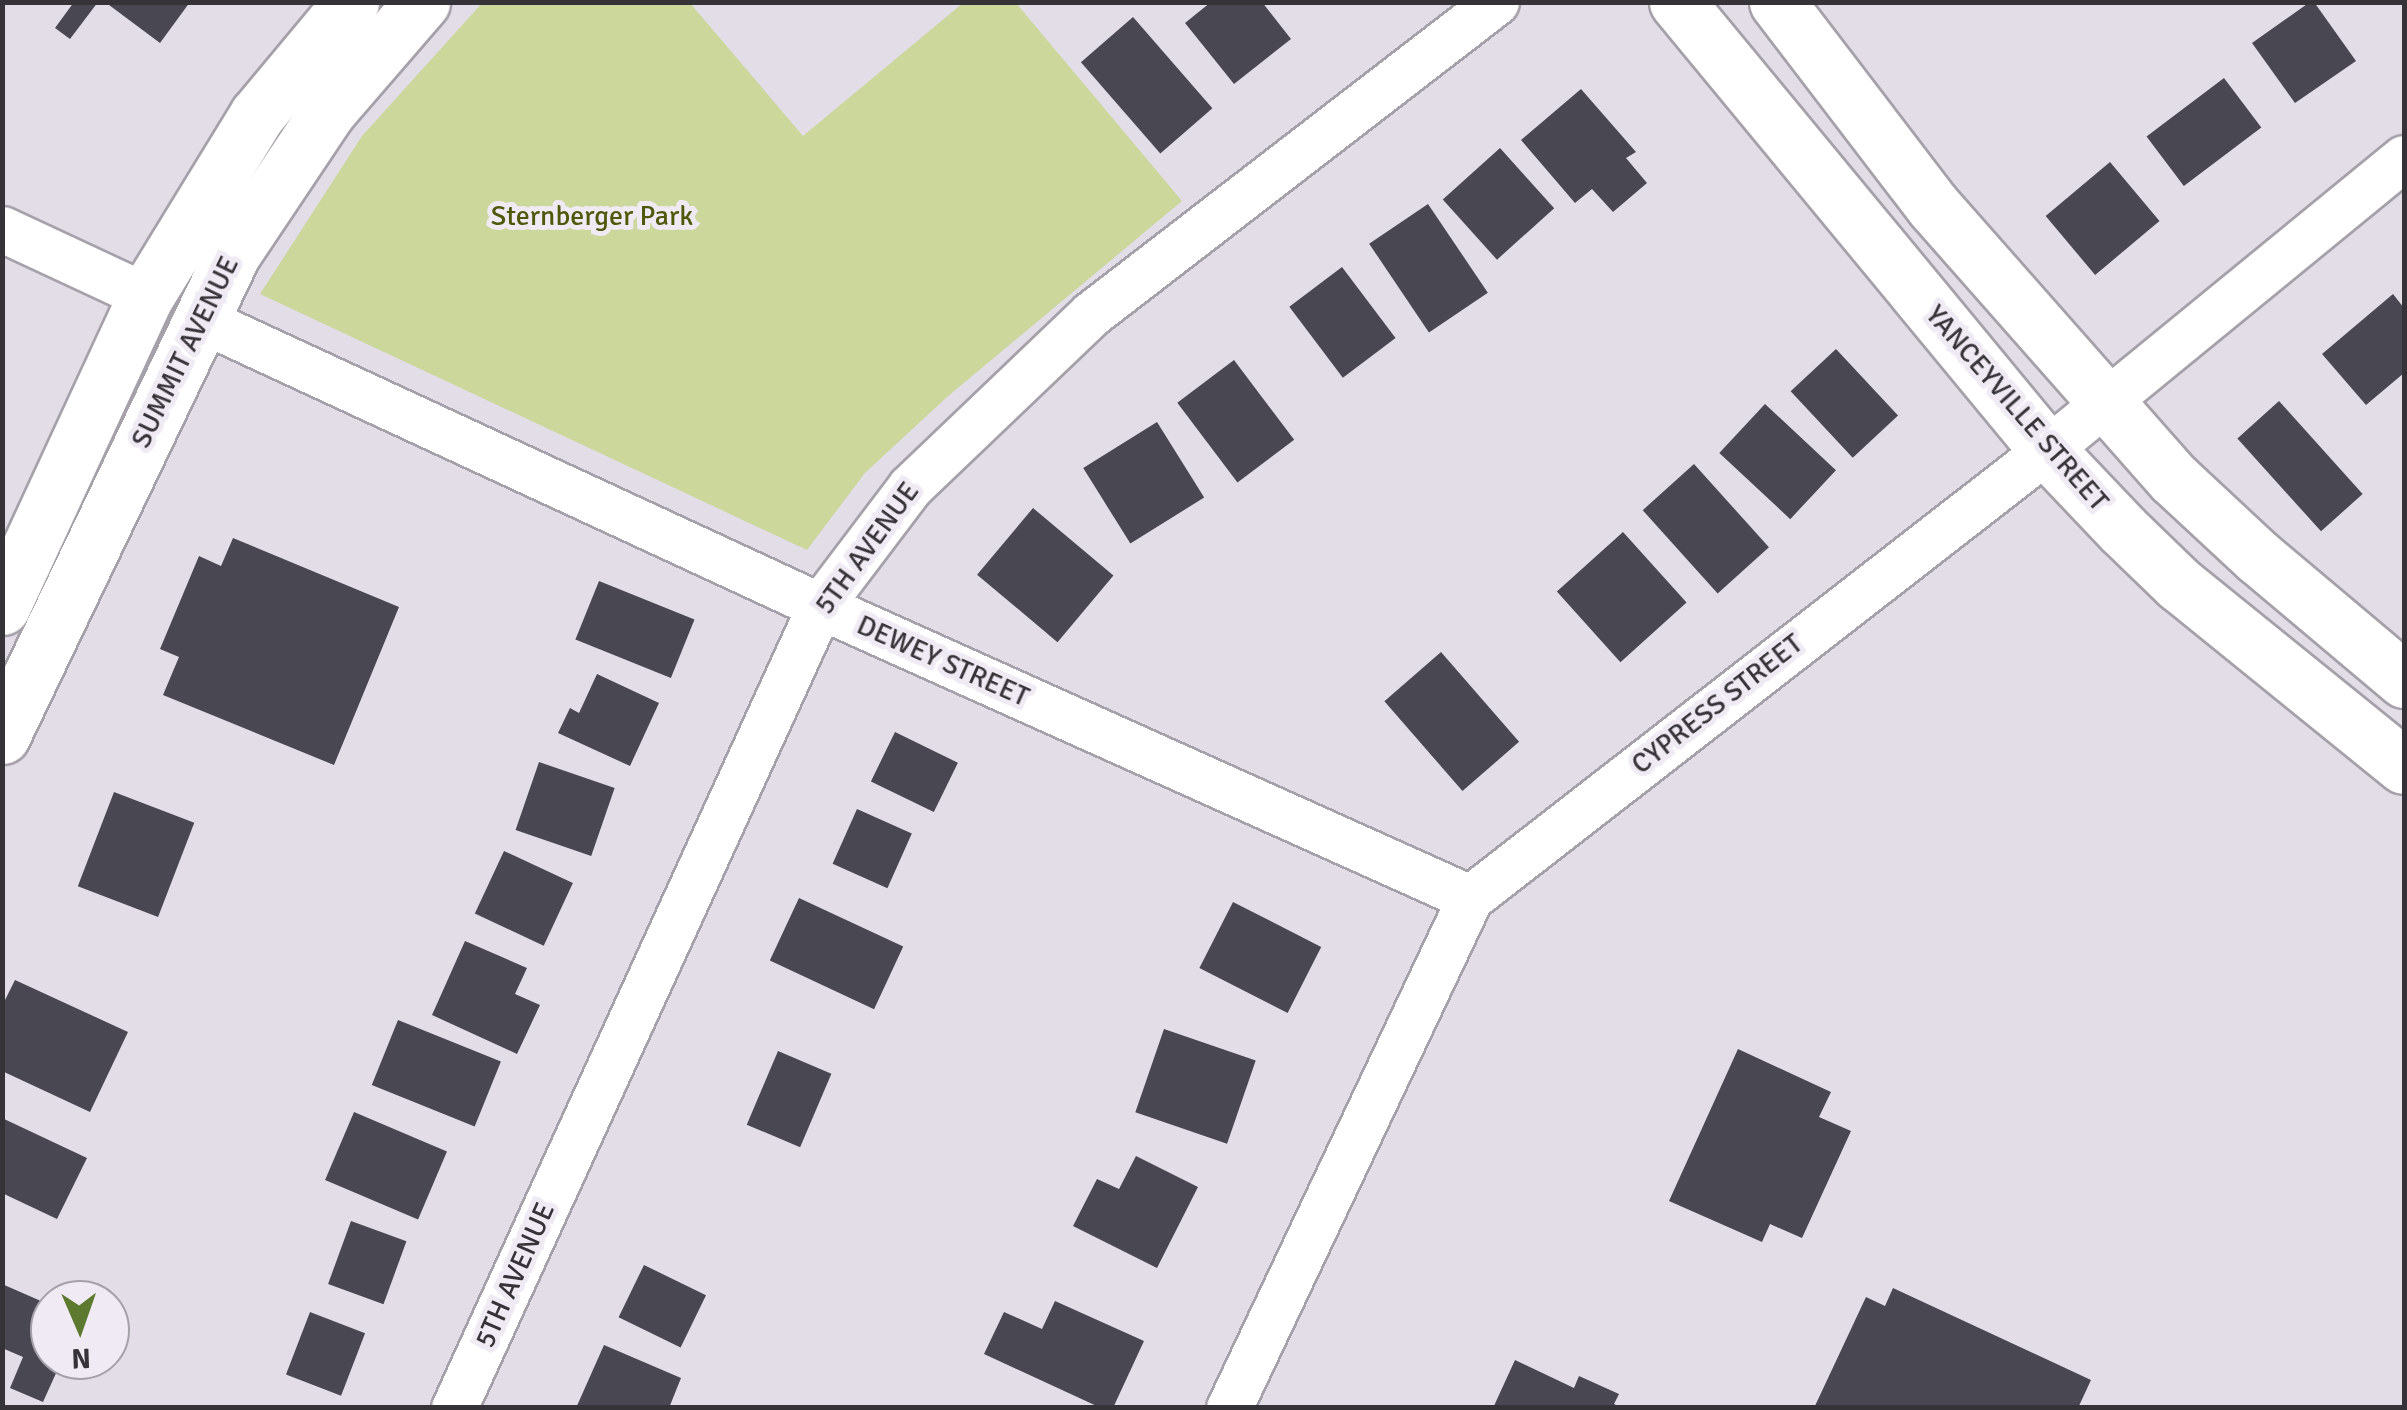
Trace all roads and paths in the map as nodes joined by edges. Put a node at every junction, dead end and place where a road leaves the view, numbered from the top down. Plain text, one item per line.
1 (351, 2) edge
2 (422, 2) edge
3 (1496, 2) edge
4 (1677, 2) edge
5 (1778, 2) edge
6 (2404, 158) edge
7 (2, 229) edge
8 (146, 296) junction
9 (200, 320) junction
10 (2106, 402) junction
11 (2047, 450) junction
12 (19, 528) edge
13 (820, 606) junction
14 (2, 607) edge
15 (2404, 680) edge
16 (2, 736) edge
17 (2404, 766) edge
18 (1470, 898) junction
19 (454, 1408) edge
20 (1229, 1408) edge

1 - 8 main road, SUMMIT AVENUE
2 - 9 main road, SUMMIT AVENUE
3 - 13 street, 5TH AVENUE
4 - 11 main road, YANCEYVILLE STREET
5 - 10 main road
6 - 10 street, CYPRESS STREET
7 - 8 street
8 - 12 main road, SUMMIT AVENUE
9 - 13 street, DEWEY STREET
9 - 16 main road, SUMMIT AVENUE
10 - 11 street, CYPRESS STREET
10 - 15 main road
11 - 17 main road, YANCEYVILLE STREET
11 - 18 street, CYPRESS STREET
12 - 14 main road, SUMMIT AVENUE
13 - 18 street, DEWEY STREET
13 - 19 street, 5TH AVENUE
18 - 20 street, CYPRESS STREET

